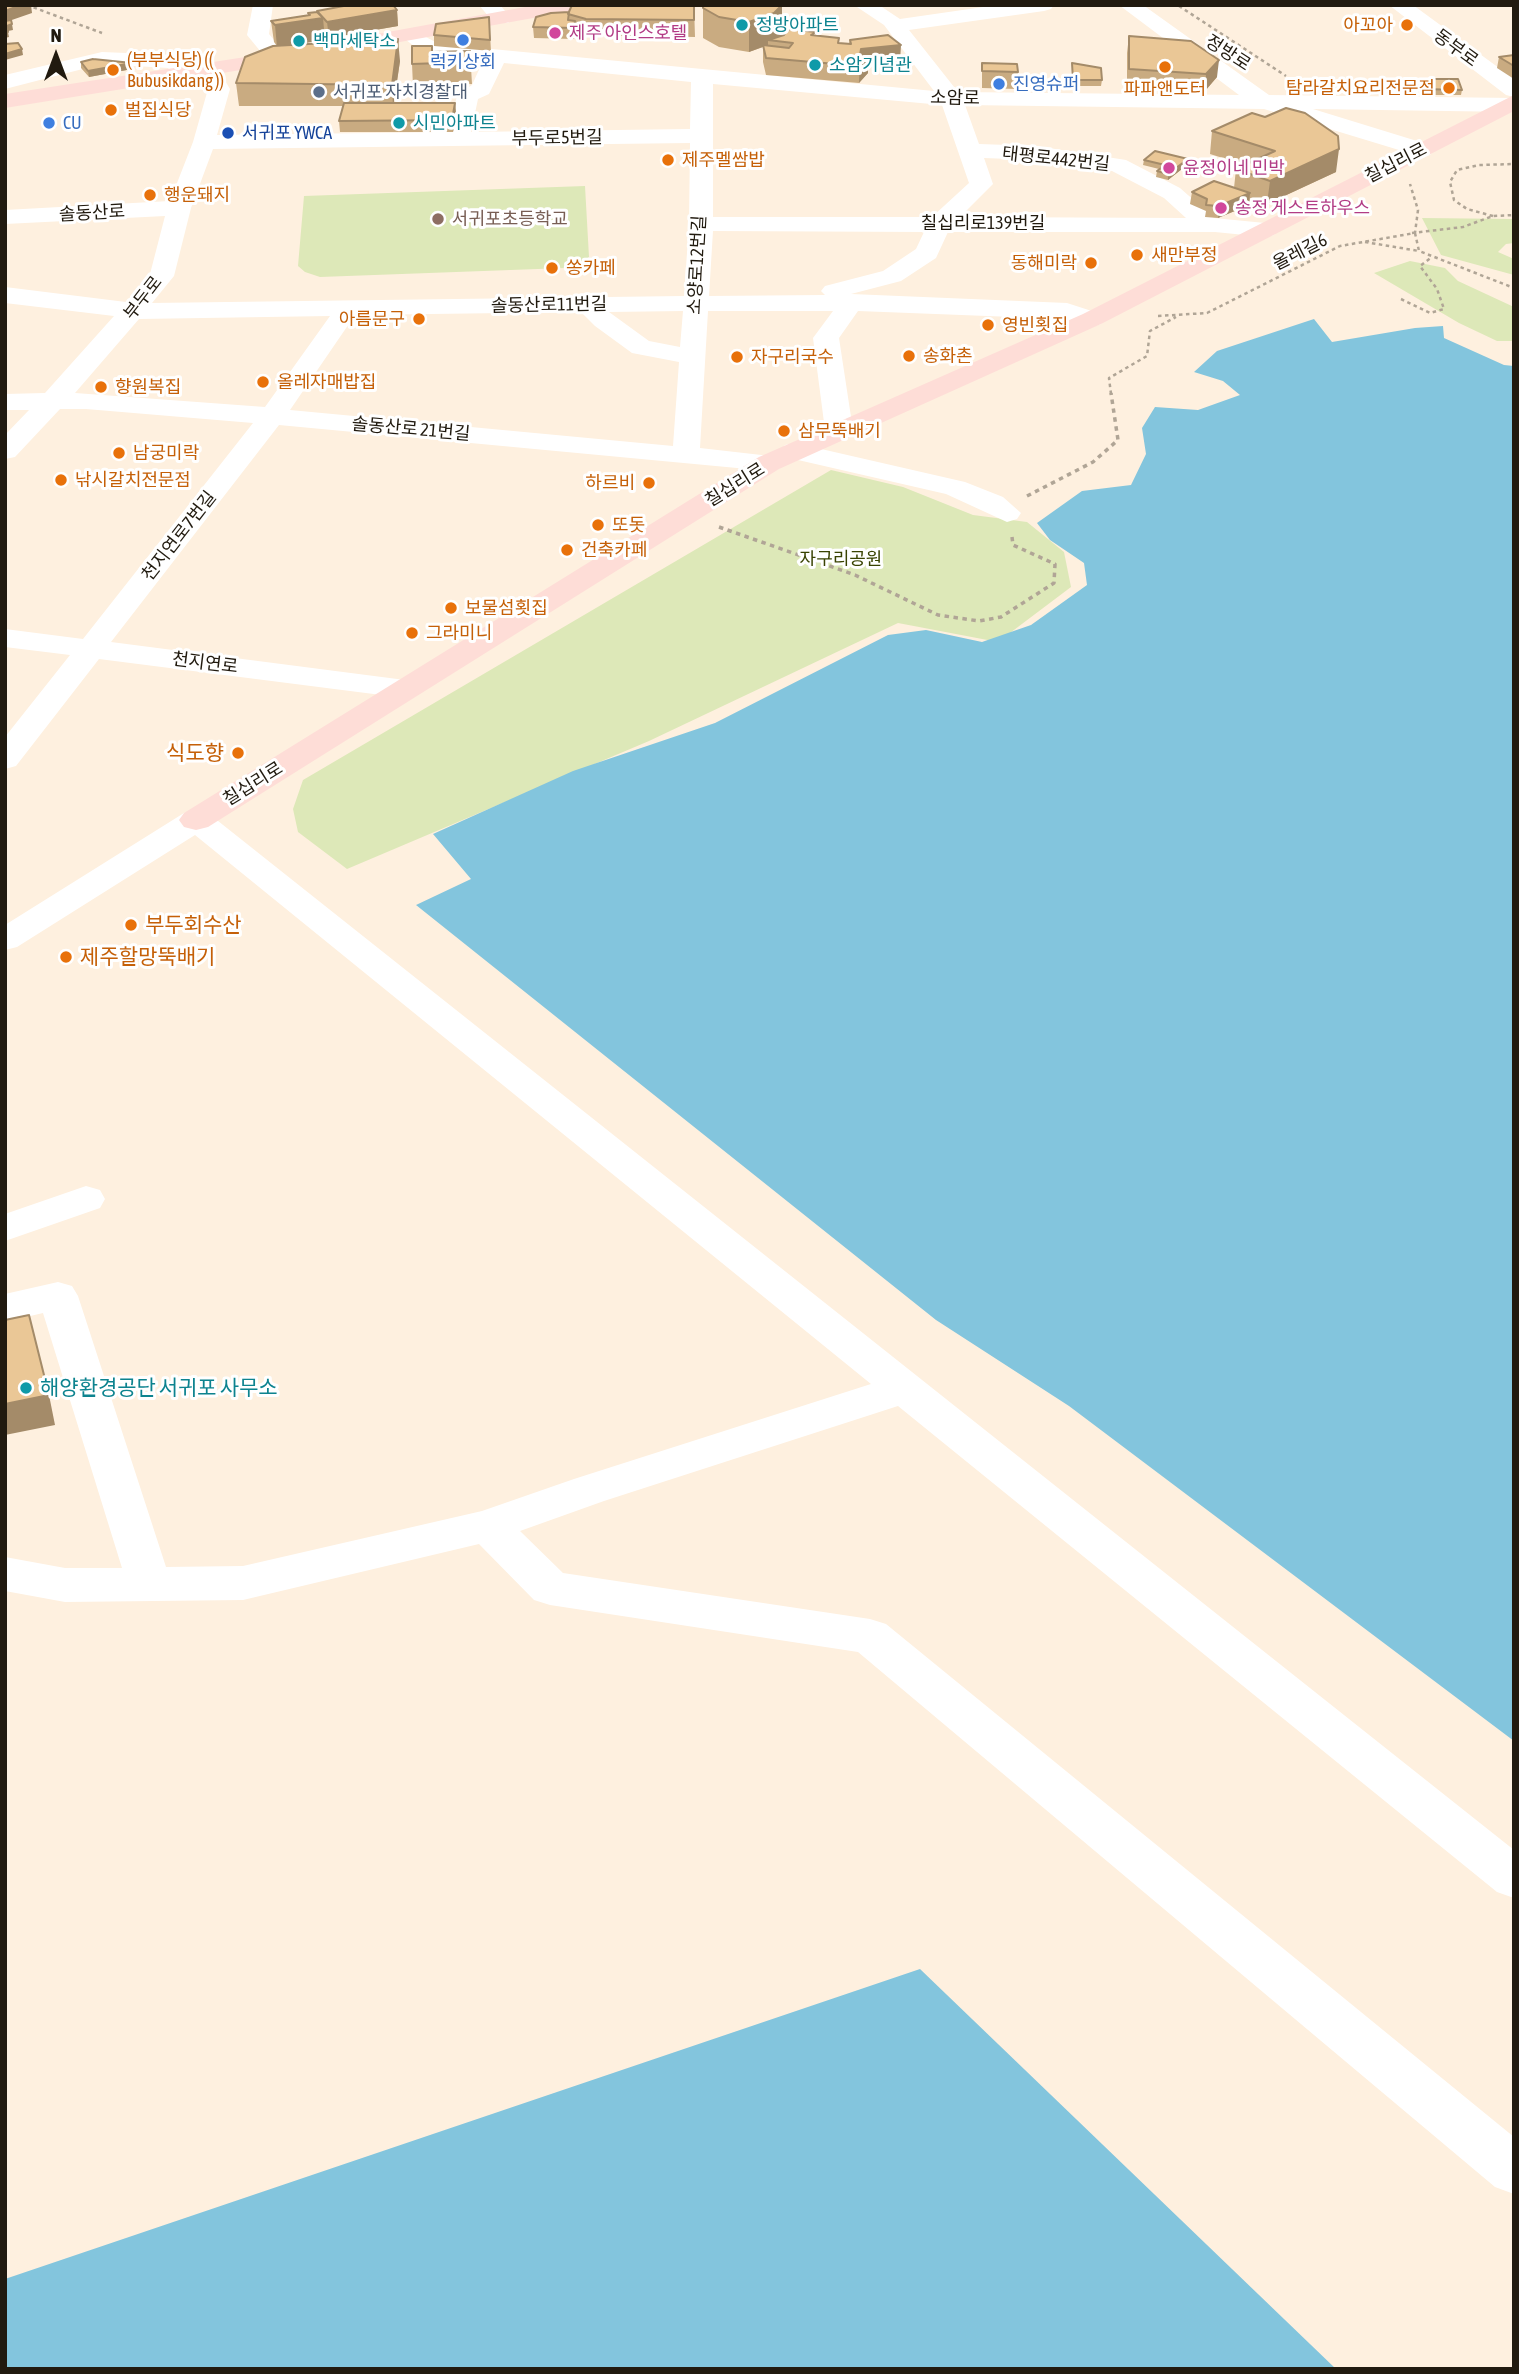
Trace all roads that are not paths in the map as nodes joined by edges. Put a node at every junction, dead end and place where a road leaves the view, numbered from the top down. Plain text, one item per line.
1 (263, 5) edge
2 (864, 5) edge
3 (1044, 5) edge
4 (1129, 5) edge
5 (1156, 5) edge
6 (1399, 5) edge
7 (495, 12) edge
8 (577, 13) edge
9 (894, 26) junction
10 (411, 35) junction
11 (496, 56) junction
12 (278, 58) junction
13 (195, 70) junction
14 (702, 75) junction
15 (5, 82) edge
16 (951, 98) junction
17 (5, 101) edge
18 (1262, 101) junction
19 (1301, 101) junction
20 (1512, 101) edge
21 (700, 136) junction
22 (458, 139) junction
23 (204, 142) junction
24 (1422, 150) junction
25 (970, 151) junction
26 (179, 208) junction
27 (5, 218) edge
28 (940, 223) junction
29 (701, 224) junction
30 (1206, 225) junction
31 (1265, 230) junction
32 (5, 295) edge
33 (695, 303) junction
34 (843, 303) junction
35 (588, 304) junction
36 (347, 309) junction
37 (133, 311) junction
38 (1092, 319) junction
39 (692, 357) junction
40 (53, 400) junction
41 (5, 402) edge
42 (272, 416) junction
43 (839, 430) junction
44 (5, 451) edge
45 (686, 451) junction
46 (782, 457) junction
47 (1012, 504) road end
48 (5, 638) edge
49 (92, 649) junction
50 (405, 689) junction
51 (5, 759) edge
52 (196, 820) junction
53 (11, 932) edge
54 (86, 1199) dead end
55 (5, 1227) edge
56 (5, 1308) edge
57 (904, 1389) junction
58 (488, 1526) junction
59 (5, 1574) edge
60 (149, 1584) junction
61 (1514, 1878) edge
62 (1514, 2170) edge

1 - 12 street
2 - 9 street, 태평로442번길
3 - 9 street
4 - 18 street, 정방로
5 - 19 street, 정방로
6 - 20 street, 동부로
7 - 8 main road
7 - 10 main road
9 - 16 street, 태평로442번길
10 - 11 street, 소암로
10 - 12 main road
11 - 14 street, 소암로
11 - 22 street
12 - 13 main road
13 - 15 street
13 - 17 main road
13 - 23 street, 부두로
14 - 16 street, 소암로
14 - 21 street, 소양로12번길
16 - 18 street, 소암로
16 - 25 street, 태평로442번길
18 - 19 street, 소암로
18 - 24 street
19 - 20 street, 소암로
20 - 24 main road, 칠십리로
21 - 22 street, 부두로5번길
21 - 29 street, 소양로12번길
22 - 23 street, 부두로5번길
23 - 26 street, 부두로
24 - 31 main road, 칠십리로
25 - 28 street, 태평로442번길
25 - 30 street, 태평로442번길
26 - 27 street, 솔동산로
26 - 37 street, 부두로
28 - 29 street, 칠십리로139번길
28 - 30 street, 칠십리로139번길
28 - 34 street, 태평로442번길
29 - 33 street, 소양로12번길
30 - 31 street, 칠십리로139번길
31 - 38 main road, 칠십리로
32 - 37 street, 솔동산로11번길
33 - 34 street, 솔동산로11번길
33 - 35 street, 솔동산로11번길
33 - 39 street, 소양로12번길
34 - 38 street, 솔동산로11번길
34 - 43 street, 태평로442번길
35 - 36 street, 솔동산로11번길
35 - 39 street
36 - 37 street, 솔동산로11번길
36 - 42 street, 천지연로7번길
37 - 40 street, 부두로
38 - 43 main road, 칠십리로
39 - 45 street, 소양로12번길
40 - 41 street, 솔동산로 21번길
40 - 42 street, 솔동산로 21번길
40 - 44 street, 부두로
42 - 45 street, 솔동산로 21번길
42 - 49 street, 천지연로7번길
43 - 46 main road, 칠십리로
45 - 46 street, 솔동산로 21번길
46 - 47 street, 솔동산로 21번길
46 - 50 main road, 칠십리로
48 - 49 street, 천지연로
49 - 50 street, 천지연로
49 - 51 street, 천지연로7번길
50 - 52 main road, 칠십리로
52 - 53 street, 칠십리로
52 - 57 street
54 - 55 street
56 - 60 street
57 - 58 street
57 - 61 street
58 - 60 street
58 - 62 street
59 - 60 street

